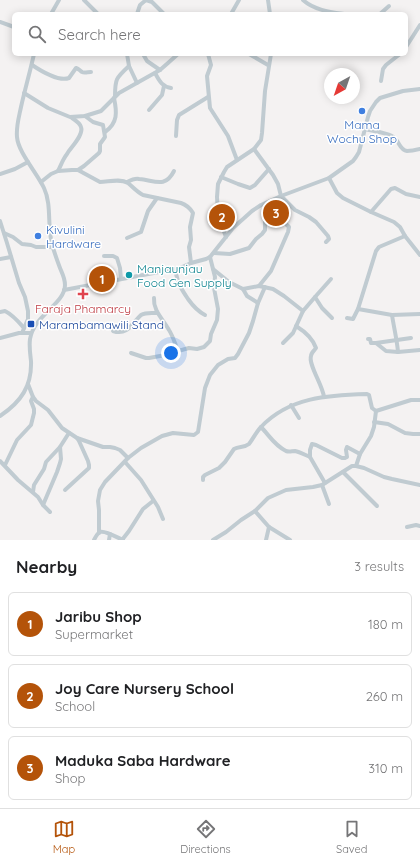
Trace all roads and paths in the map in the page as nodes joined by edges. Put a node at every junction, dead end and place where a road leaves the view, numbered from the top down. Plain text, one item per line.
1 (59, 0) edge
2 (84, 0) edge
3 (239, 0) edge
4 (268, 0) edge
5 (303, 0) edge
6 (390, 6) dead end
7 (52, 12) edge
8 (96, 12) edge
9 (138, 12) edge
10 (162, 12) edge
11 (232, 12) edge
12 (270, 12) edge
13 (328, 12) edge
14 (382, 12) edge
15 (0, 22) edge
16 (420, 25) edge
17 (12, 26) edge
18 (408, 44) edge
19 (34, 56) edge
20 (127, 56) edge
21 (144, 56) edge
22 (176, 56) edge
23 (209, 56) edge
24 (252, 56) edge
25 (270, 56) edge
26 (398, 56) edge
27 (32, 65) junction
28 (268, 65) junction
29 (129, 66) junction
30 (160, 70) junction
31 (91, 72) dead end
32 (155, 73) junction
33 (381, 81) dead end
34 (137, 83) junction
35 (164, 86) junction
36 (171, 88) dead end
37 (420, 89) edge
38 (24, 93) junction
39 (114, 97) junction
40 (208, 97) junction
41 (149, 110) dead end
42 (85, 116) junction
43 (72, 118) junction
44 (364, 129) junction
45 (105, 132) junction
46 (176, 136) dead end
47 (254, 149) junction
48 (420, 149) edge
49 (236, 160) junction
50 (28, 162) junction
51 (269, 169) junction
52 (58, 170) junction
53 (78, 170) junction
54 (174, 171) dead end
55 (0, 174) edge
56 (221, 177) junction
57 (329, 178) junction
58 (40, 182) junction
59 (126, 182) junction
60 (281, 196) junction
61 (420, 197) edge
62 (157, 198) junction
63 (275, 199) junction
64 (371, 212) junction
65 (267, 218) dead end
66 (0, 221) edge
67 (4, 232) junction
68 (405, 236) junction
69 (226, 237) junction
70 (127, 238) dead end
71 (326, 242) dead end
72 (53, 247) junction
73 (214, 253) junction
74 (420, 255) edge
75 (104, 256) dead end
76 (11, 257) junction
77 (210, 257) junction
78 (0, 259) edge
79 (191, 263) junction
80 (175, 269) junction
81 (213, 269) junction
82 (121, 279) junction
83 (331, 279) dead end
84 (259, 286) junction
85 (265, 287) junction
86 (243, 289) junction
87 (64, 290) junction
88 (315, 297) junction
89 (154, 298) dead end
90 (258, 303) junction
91 (358, 309) junction
92 (303, 311) junction
93 (0, 312) edge
94 (157, 313) junction
95 (420, 314) edge
96 (205, 315) dead end
97 (392, 315) junction
98 (332, 318) dead end
99 (347, 318) dead end
100 (296, 326) junction
101 (24, 328) junction
102 (113, 331) dead end
103 (22, 333) junction
104 (31, 333) junction
105 (0, 338) edge
106 (411, 338) dead end
107 (368, 339) dead end
108 (397, 340) junction
109 (283, 343) dead end
110 (376, 343) junction
111 (420, 350) edge
112 (178, 351) junction
113 (398, 352) junction
114 (131, 353) dead end
115 (28, 384) junction
116 (33, 397) junction
117 (324, 397) junction
118 (420, 400) edge
119 (291, 405) junction
120 (376, 411) junction
121 (0, 416) edge
122 (300, 418) dead end
123 (374, 422) junction
124 (261, 427) junction
125 (68, 433) junction
126 (420, 434) edge
127 (77, 438) junction
128 (60, 447) junction
129 (360, 454) junction
130 (310, 457) junction
131 (128, 458) junction
132 (0, 461) edge
133 (125, 462) junction
134 (5, 465) junction
135 (356, 466) junction
136 (343, 472) junction
137 (203, 480) dead end
138 (324, 484) junction
139 (420, 485) edge
140 (65, 490) dead end
141 (33, 492) junction
142 (153, 501) junction
143 (329, 504) dead end
144 (43, 505) junction
145 (377, 506) dead end
146 (255, 511) junction
147 (50, 512) dead end
148 (163, 519) dead end
149 (420, 526) edge
150 (269, 527) junction
151 (407, 527) dead end
152 (99, 533) junction
153 (110, 534) junction
154 (94, 540) edge
155 (109, 540) edge
156 (122, 540) edge
157 (213, 540) edge
158 (266, 540) edge
159 (290, 540) edge

1 - 7 street
2 - 8 street
3 - 11 street
4 - 12 street
5 - 13 street
6 - 14 street
9 - 10 street
15 - 17 street
16 - 18 street
19 - 27 street
20 - 29 street
21 - 30 street
22 - 30 street
23 - 40 street
24 - 28 street
25 - 28 street
26 - 33 street
27 - 31 street
27 - 38 street
28 - 47 street
29 - 34 street
29 - 39 street
30 - 32 street
32 - 34 street
32 - 35 street
34 - 39 street
35 - 36 street
35 - 41 street
37 - 44 street
38 - 43 street
38 - 50 street
39 - 42 street
39 - 45 street
40 - 46 street
40 - 49 street
42 - 43 street
42 - 45 street
43 - 52 street
44 - 48 street
44 - 57 street
45 - 53 street
47 - 49 street
47 - 51 street
49 - 56 street
50 - 55 street
50 - 58 street
51 - 56 street
51 - 60 street
52 - 53 street
52 - 58 street
53 - 59 street
54 - 59 street
56 - 69 street
57 - 60 street
57 - 64 street
58 - 72 street
59 - 62 street
60 - 63 street
60 - 71 street
61 - 64 street
62 - 70 street
62 - 79 street
63 - 69 street
63 - 84 street
64 - 68 street
65 - 73 street
66 - 67 street
67 - 72 street
67 - 76 street
68 - 74 street
68 - 91 street
69 - 73 street
72 - 87 street
73 - 77 street
75 - 82 street
76 - 78 street
76 - 101 street
77 - 79 street
77 - 81 street
79 - 80 street
80 - 82 street
80 - 96 street
81 - 86 street
81 - 112 street
82 - 87 street
83 - 88 street
84 - 85 street
84 - 86 street
85 - 90 street
85 - 92 street
86 - 90 street
87 - 104 street
88 - 92 street
88 - 98 street
89 - 94 street
90 - 131 street
91 - 97 street
91 - 99 street
92 - 100 street
93 - 101 street
94 - 102 street
94 - 112 street
95 - 97 street
97 - 108 street
100 - 109 street
100 - 117 street
101 - 103 street
103 - 104 street
103 - 105 street
104 - 115 street
106 - 108 street
107 - 110 street
108 - 110 street
108 - 113 street
110 - 113 street
111 - 113 street
112 - 114 street
115 - 116 street
115 - 121 street
116 - 125 street
116 - 134 street
117 - 119 street
117 - 120 street
118 - 120 street
119 - 122 street
119 - 124 street
120 - 123 street
123 - 126 street
123 - 129 street
124 - 130 street
124 - 137 street
125 - 127 street
125 - 128 street
127 - 131 street
127 - 140 street
128 - 141 street
128 - 144 street
129 - 130 street
129 - 135 street
130 - 138 street
131 - 133 street
132 - 134 street
133 - 142 street
133 - 152 street
134 - 141 street
135 - 136 street
135 - 139 street
136 - 138 street
136 - 145 street
138 - 143 street
138 - 146 street
141 - 144 street
142 - 148 street
142 - 156 street
144 - 147 street
146 - 150 street
146 - 157 street
149 - 151 street
150 - 158 street
150 - 159 street
152 - 153 street
152 - 154 street
153 - 155 street
153 - 156 street

